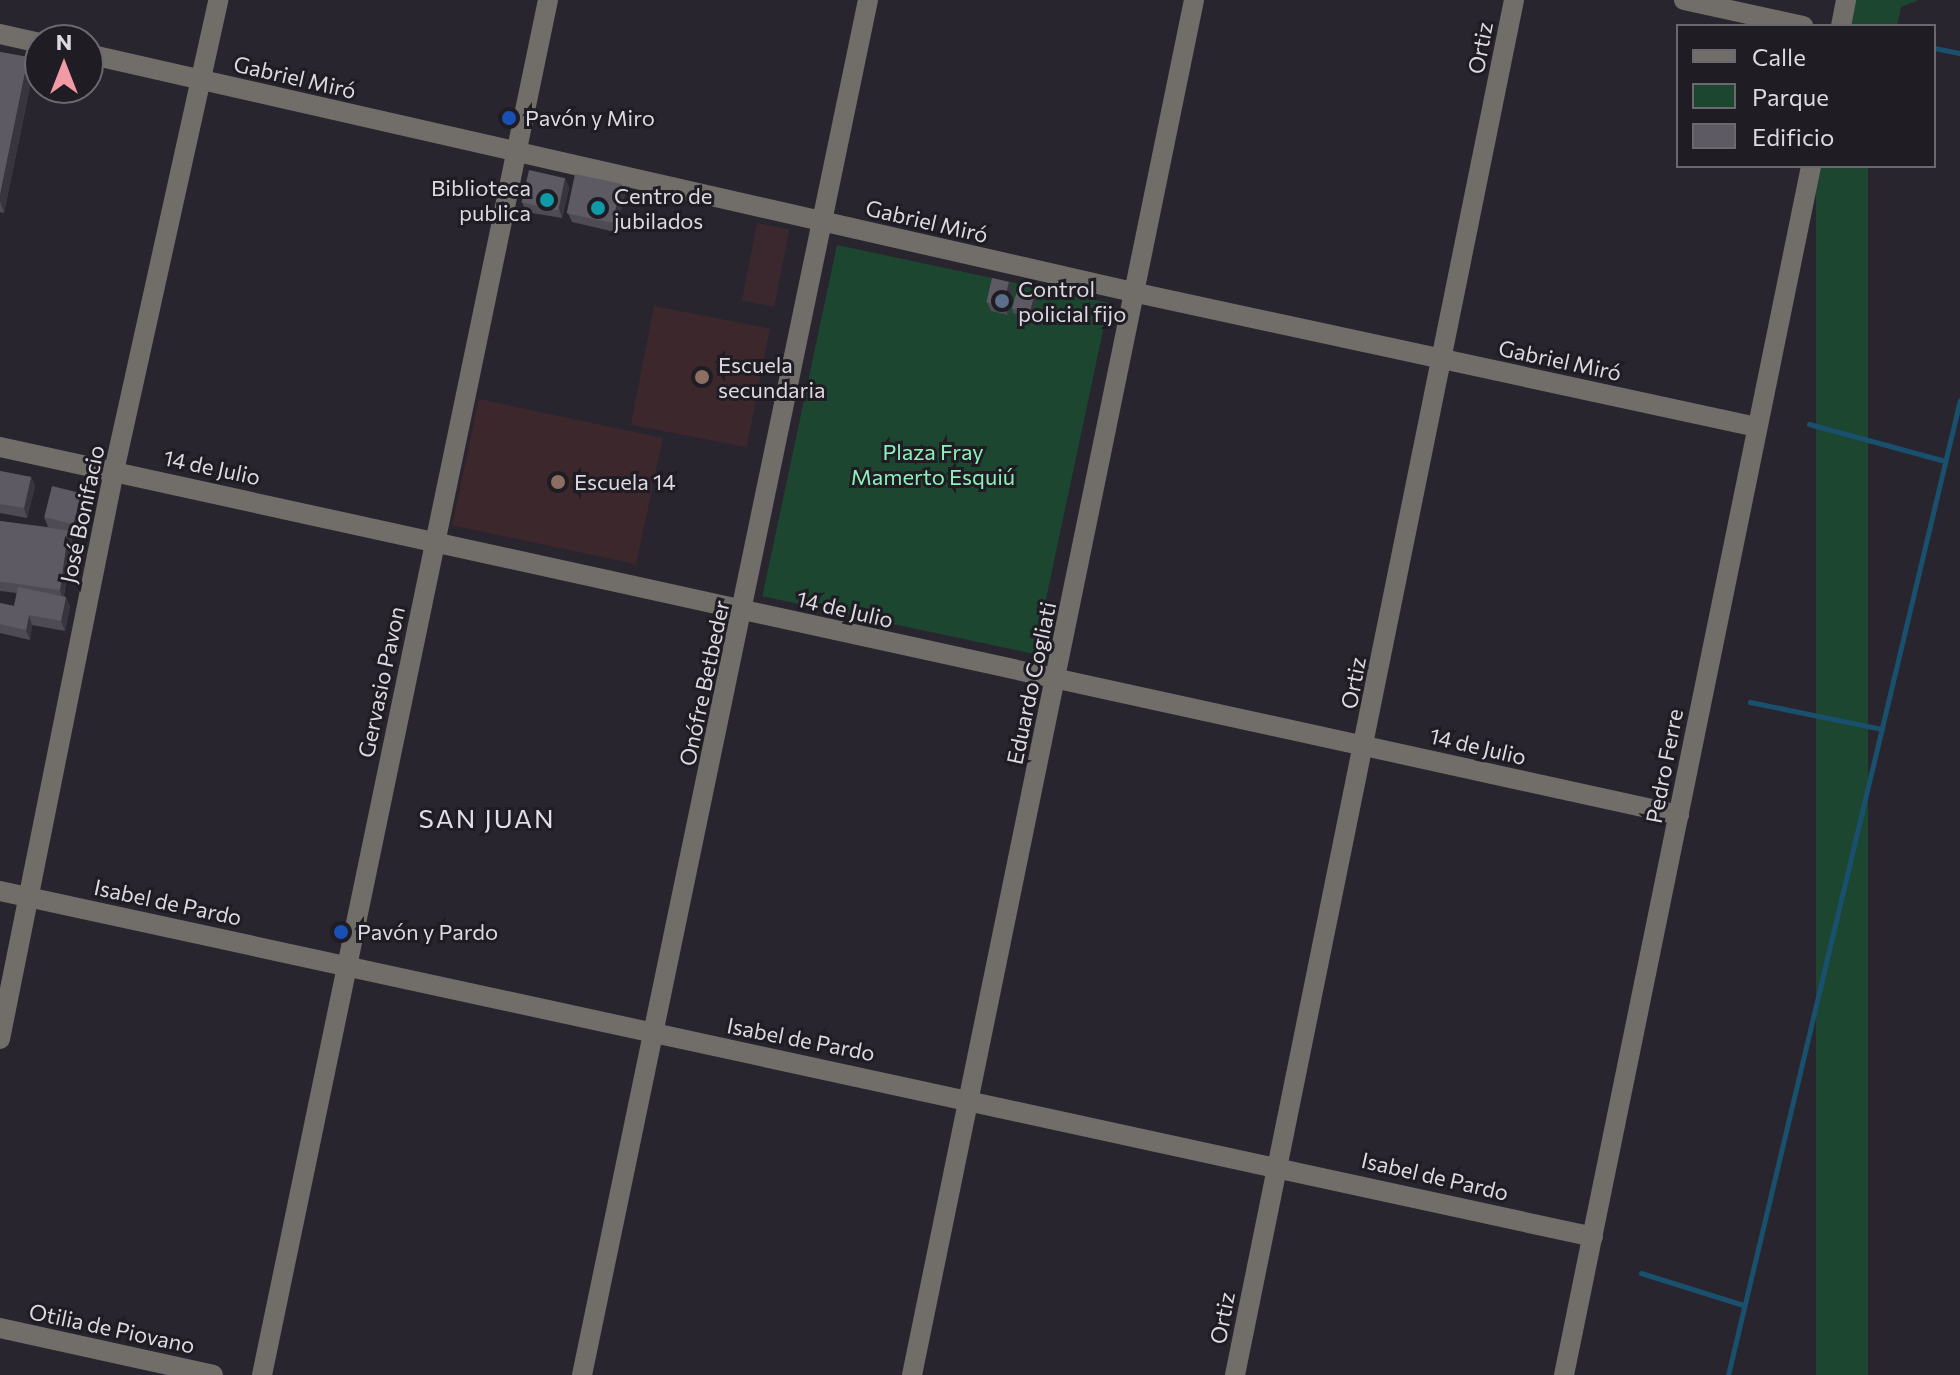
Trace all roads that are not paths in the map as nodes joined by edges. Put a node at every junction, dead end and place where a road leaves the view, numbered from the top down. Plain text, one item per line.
1 (218, 0) edge
2 (548, 0) edge
3 (868, 0) edge
4 (1194, 0) edge
5 (1514, 0) edge
6 (1684, 0) edge
7 (1846, 0) edge
8 (1794, 24) edge
9 (1841, 24) edge
10 (0, 34) edge
11 (24, 39) edge
12 (104, 58) edge
13 (202, 80) junction
14 (516, 151) junction
15 (1811, 168) edge
16 (823, 221) junction
17 (1137, 293) junction
18 (1443, 359) junction
19 (1757, 427) junction
20 (0, 447) edge
21 (114, 471) junction
22 (436, 539) junction
23 (743, 610) junction
24 (1056, 682) junction
25 (1365, 745) junction
26 (1679, 815) junction
27 (0, 891) edge
28 (28, 897) junction
29 (344, 964) junction
30 (656, 1035) junction
31 (0, 1039) edge
32 (969, 1097) junction
33 (1277, 1164) junction
34 (1593, 1237) junction
35 (0, 1328) edge
36 (213, 1375) edge
37 (262, 1375) edge
38 (582, 1375) edge
39 (912, 1375) edge
40 (1235, 1375) edge
41 (1564, 1375) edge

1 - 13 street, José Bonifacio
2 - 14 street, Gervasio Pavon
3 - 16 street, Onófre Betbeder
4 - 17 street, Eduardo Cogliati
5 - 18 street, Ortiz
6 - 8 street
7 - 9 street
10 - 11 street
12 - 13 street, Gabriel Miró
13 - 14 street, Gabriel Miró
13 - 21 street, José Bonifacio
14 - 16 street, Gabriel Miró
14 - 22 street, Gervasio Pavon
15 - 19 street, Pedro Ferre
16 - 17 street, Gabriel Miró
16 - 23 street, Onófre Betbeder
17 - 18 street, Gabriel Miró
17 - 24 street, Eduardo Cogliati
18 - 19 street, Gabriel Miró
18 - 25 street, Ortiz
19 - 26 street, Pedro Ferre
20 - 21 street, 14 de Julio
21 - 22 street, 14 de Julio
21 - 28 street, José Bonifacio
22 - 23 street, 14 de Julio
22 - 29 street, Gervasio Pavon
23 - 24 street, 14 de Julio
23 - 30 street, Onófre Betbeder
24 - 25 street, 14 de Julio
24 - 32 street, Eduardo Cogliati
25 - 26 street, 14 de Julio
25 - 33 street, Ortiz
26 - 34 street, Pedro Ferre
27 - 28 street, Isabel de Pardo
28 - 29 street, Isabel de Pardo
28 - 31 street, José Bonifacio
29 - 30 street, Isabel de Pardo
29 - 37 street, Gervasio Pavon
30 - 32 street, Isabel de Pardo
30 - 38 street, Onófre Betbeder
32 - 33 street, Isabel de Pardo
32 - 39 street, Eduardo Cogliati
33 - 34 street, Isabel de Pardo
33 - 40 street, Ortiz
34 - 41 street, Pedro Ferre
35 - 36 street, Otilia de Piovano

